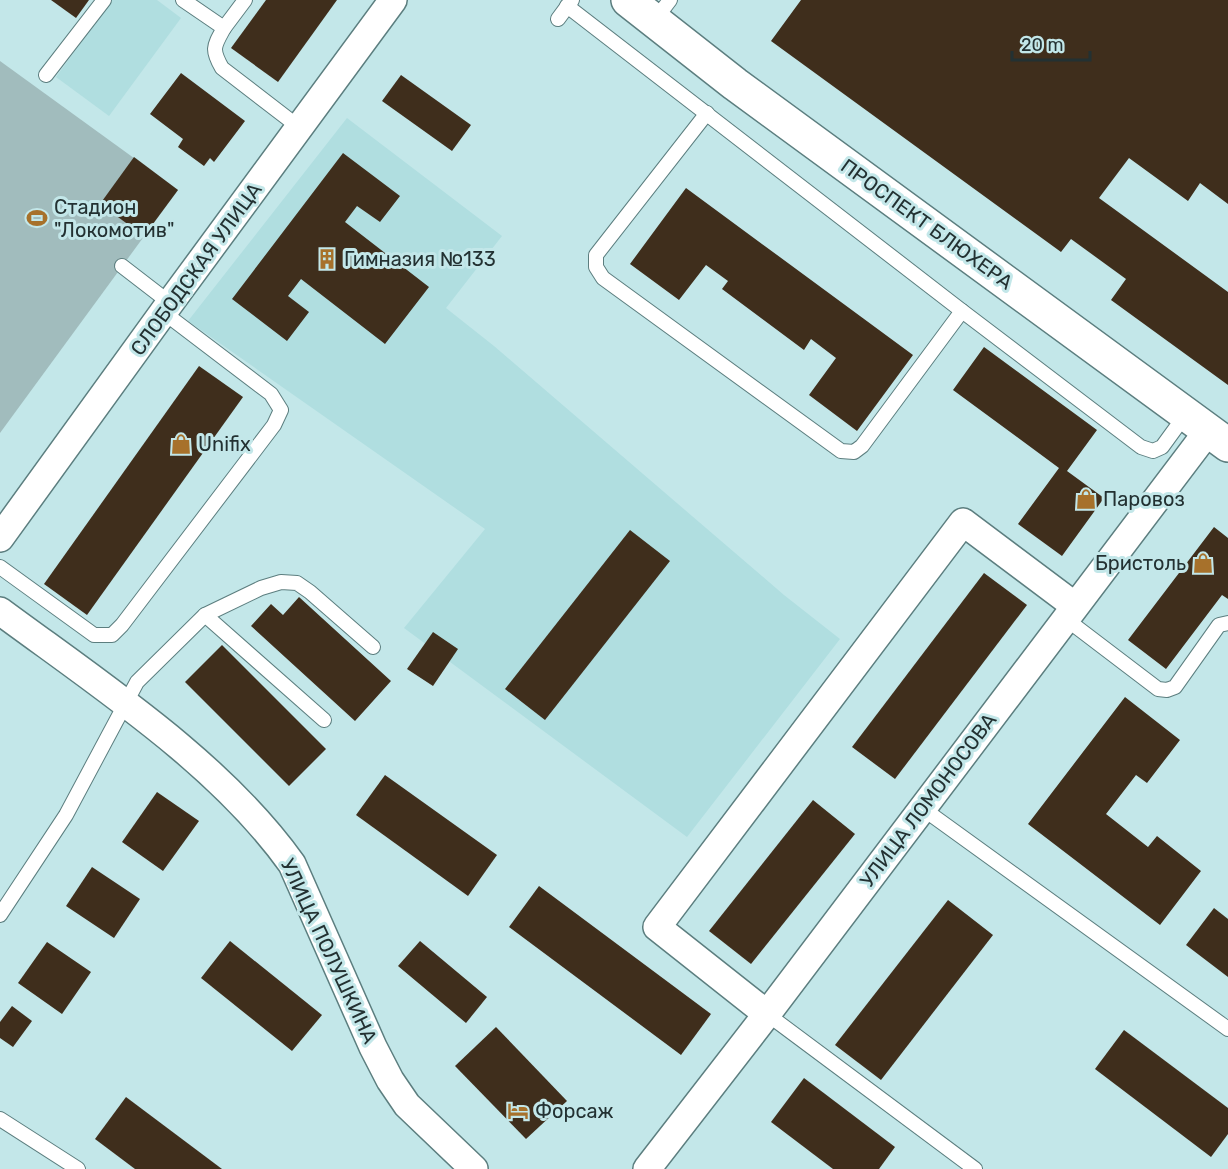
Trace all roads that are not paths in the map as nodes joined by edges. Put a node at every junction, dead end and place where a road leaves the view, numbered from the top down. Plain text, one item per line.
1 (104, 0) edge
2 (183, 0) edge
3 (245, 0) edge
4 (393, 0) edge
5 (628, 0) edge
6 (570, 3) edge
7 (662, 10) edge
8 (558, 20) dead end
9 (224, 28) junction
10 (46, 75) dead end
11 (707, 113) junction
12 (300, 128) junction
13 (122, 266) dead end
14 (166, 308) junction
15 (962, 311) junction
16 (1207, 430) edge
17 (0, 538) edge
18 (0, 567) edge
19 (0, 611) edge
20 (1071, 612) junction
21 (205, 615) junction
22 (1228, 623) edge
23 (373, 647) dead end
24 (125, 704) junction
25 (324, 720) dead end
26 (922, 808) junction
27 (0, 915) edge
28 (767, 1014) junction
29 (1228, 1029) edge
30 (0, 1119) edge
31 (78, 1169) edge
32 (474, 1169) edge
33 (647, 1169) edge
34 (975, 1169) edge

1 - 10 lane
2 - 9 lane
3 - 9 lane
4 - 12 street, СЛОБОДСКАЯ УЛИЦА
5 - 7 main road, ПРОСПЕКТ БЛЮХЕРА
6 - 8 lane
6 - 11 lane
7 - 16 main road, ПРОСПЕКТ БЛЮХЕРА
9 - 12 lane
11 - 15 lane
11 - 15 lane
12 - 14 street, СЛОБОДСКАЯ УЛИЦА
13 - 14 lane
14 - 17 street, СЛОБОДСКАЯ УЛИЦА
14 - 18 lane
15 - 16 lane
16 - 20 street, УЛИЦА ЛОМОНОСОВА
19 - 24 street, УЛИЦА ПОЛУШКИНА
20 - 22 lane
20 - 26 street, УЛИЦА ЛОМОНОСОВА
20 - 28 street
21 - 23 lane
21 - 24 lane
21 - 25 lane
24 - 27 lane
24 - 32 street, УЛИЦА ПОЛУШКИНА
26 - 28 street, УЛИЦА ЛОМОНОСОВА
26 - 29 lane
28 - 33 street, УЛИЦА ЛОМОНОСОВА
28 - 34 lane
30 - 31 lane

